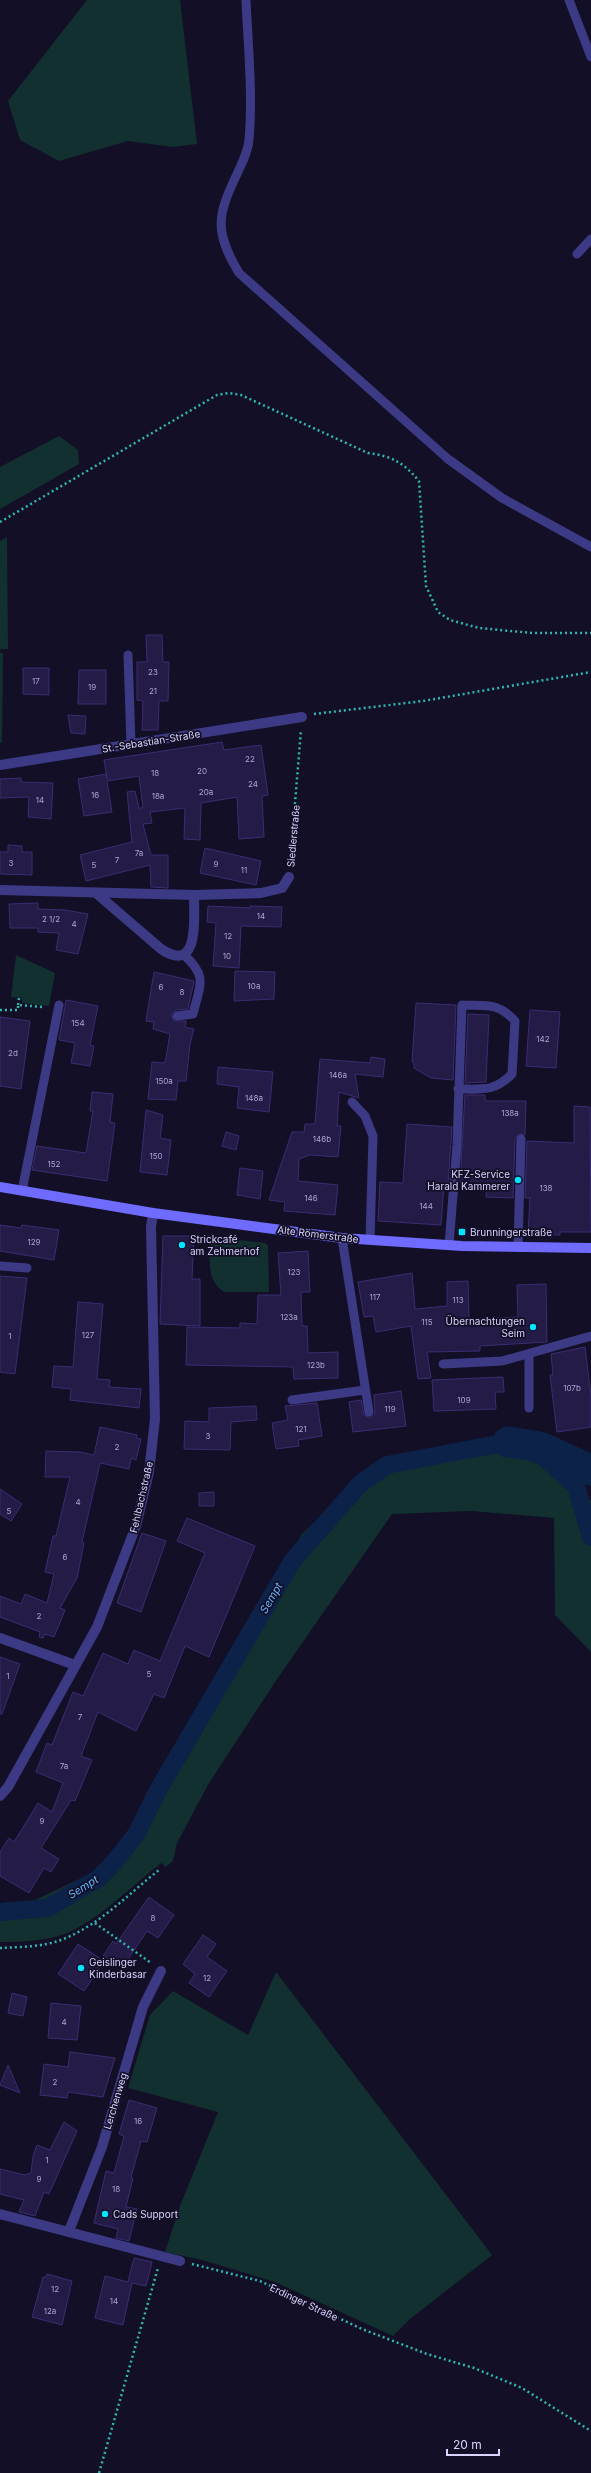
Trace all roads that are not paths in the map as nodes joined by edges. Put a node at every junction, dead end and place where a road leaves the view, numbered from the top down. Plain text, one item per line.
1 (246, 0) edge
2 (568, 0) edge
3 (591, 57) edge
4 (591, 239) edge
5 (576, 254) dead end
6 (591, 547) edge
7 (128, 655) dead end
8 (302, 717) road end
9 (131, 744) junction
10 (0, 765) edge
11 (289, 876) road end
12 (0, 890) edge
13 (96, 892) junction
14 (194, 895) junction
15 (184, 955) junction
16 (59, 1005) dead end
17 (177, 1016) dead end
18 (458, 1089) junction
19 (352, 1102) dead end
20 (521, 1139) dead end
21 (0, 1187) edge
22 (22, 1191) junction
23 (153, 1213) junction
24 (342, 1238) junction
25 (370, 1240) junction
26 (449, 1245) junction
27 (518, 1247) junction
28 (591, 1249) edge
29 (0, 1266) edge
30 (27, 1268) dead end
31 (591, 1336) edge
32 (530, 1354) junction
33 (443, 1364) dead end
34 (365, 1390) junction
35 (292, 1400) dead end
36 (529, 1408) dead end
37 (369, 1412) dead end
38 (0, 1638) edge
39 (75, 1665) junction
40 (0, 1796) edge
41 (161, 1971) road end
42 (0, 2214) edge
43 (69, 2231) junction
44 (180, 2261) road end

1 - 6 lane
2 - 3 lane
4 - 5 lane
7 - 9 lane
8 - 9 street, St.-Sebastian-Straße
9 - 10 street, St.-Sebastian-Straße
11 - 14 street, Siedlerstraße
12 - 13 street, Siedlerstraße
13 - 14 street, Siedlerstraße
13 - 15 street
14 - 15 street
15 - 17 lane
16 - 22 lane
18 - 18 lane
18 - 26 lane
19 - 25 lane
20 - 27 lane
21 - 22 main road, Alte Römerstraße
22 - 23 main road, Alte Römerstraße
23 - 24 main road, Alte Römerstraße
23 - 39 street, Fehlbachstraße
24 - 25 main road, Alte Römerstraße
24 - 34 lane
25 - 26 main road, Alte Römerstraße
26 - 27 main road, Alte Römerstraße
27 - 28 main road, Alte Römerstraße
29 - 30 lane
31 - 32 lane
32 - 33 lane
32 - 36 lane
34 - 35 lane
34 - 37 lane
38 - 39 street
39 - 40 street, Fehlbachstraße
41 - 43 street, Lerchenweg
42 - 43 street
43 - 44 street

